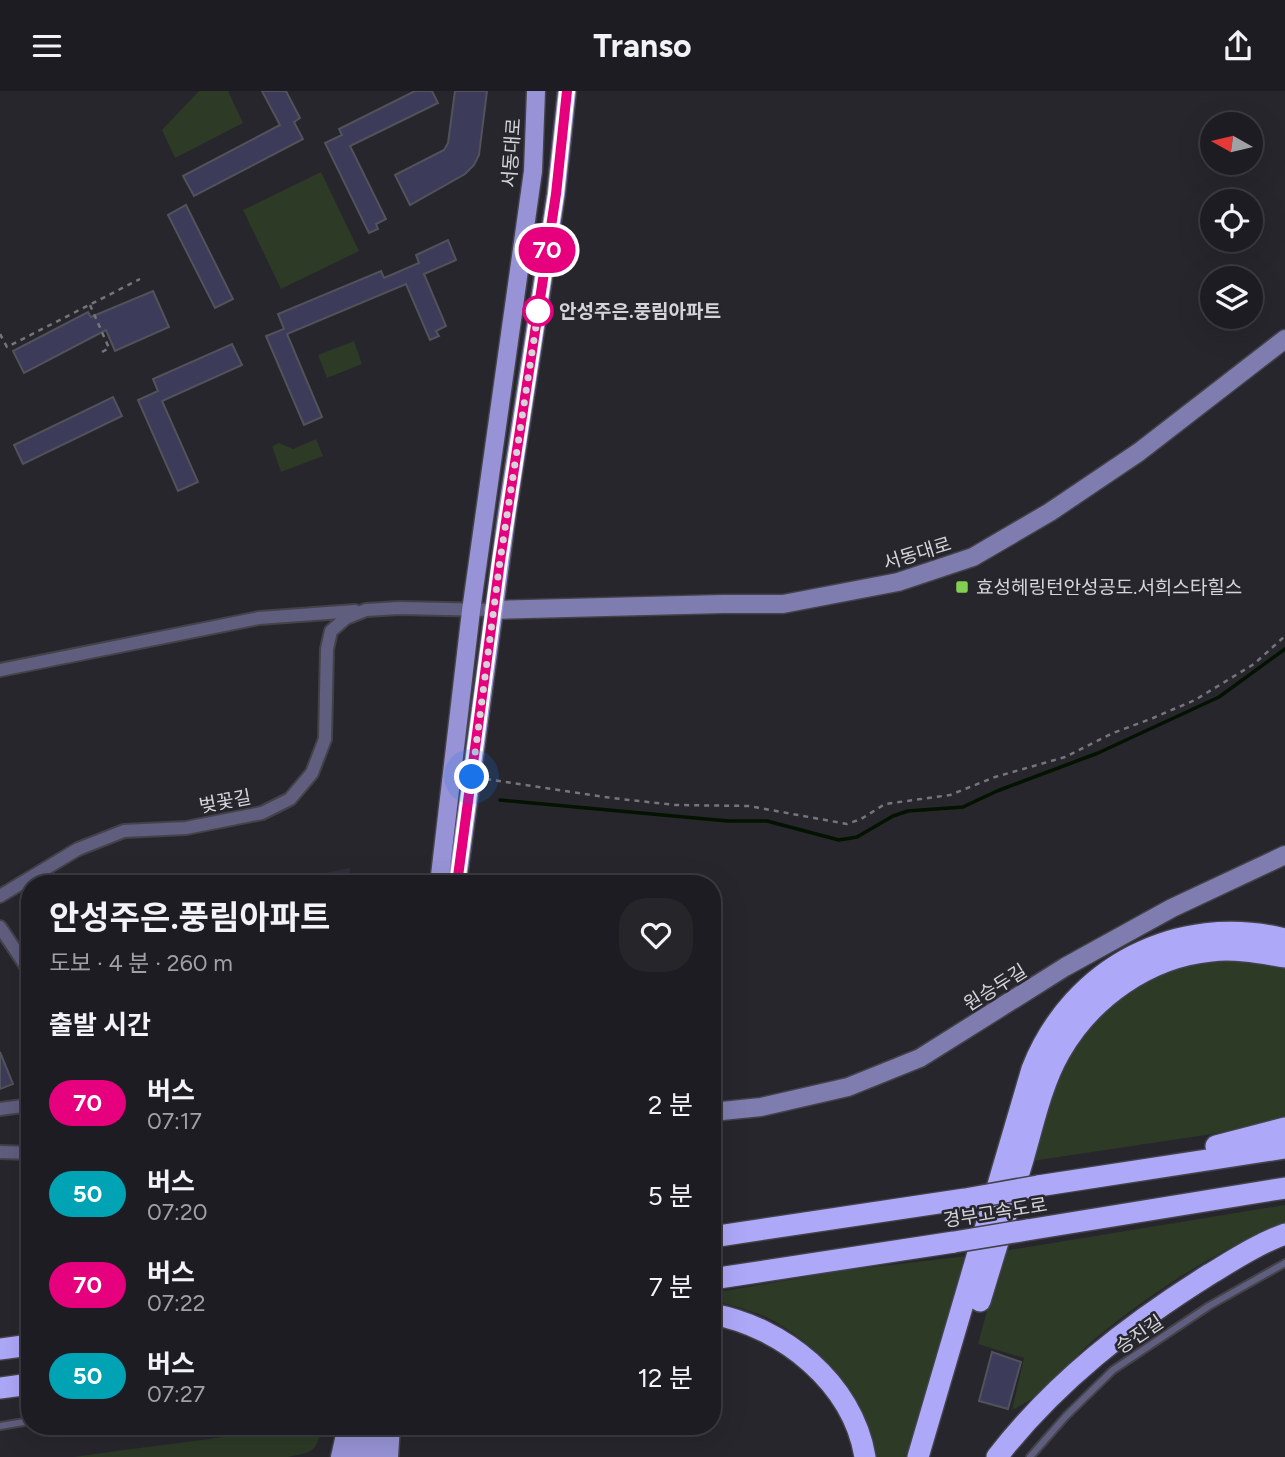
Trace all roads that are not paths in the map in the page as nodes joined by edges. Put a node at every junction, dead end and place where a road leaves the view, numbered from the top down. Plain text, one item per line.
1 (536, 91) edge
2 (567, 91) edge
3 (1285, 338) edge
4 (366, 610) junction
5 (493, 610) junction
6 (471, 611) junction
7 (0, 670) edge
8 (1285, 855) edge
9 (35, 875) edge
10 (440, 875) edge
11 (458, 875) edge
12 (21, 883) edge
13 (0, 896) edge
14 (0, 927) edge
15 (1285, 939) edge
16 (1285, 957) edge
17 (21, 958) edge
18 (21, 1106) edge
19 (0, 1109) edge
20 (721, 1111) edge
21 (1285, 1128) edge
22 (1285, 1148) edge
23 (0, 1152) edge
24 (21, 1153) edge
25 (1119, 1173) junction
26 (1285, 1188) edge
27 (1285, 1234) edge
28 (721, 1236) edge
29 (1285, 1263) edge
30 (721, 1278) edge
31 (721, 1316) edge
32 (21, 1346) edge
33 (0, 1349) edge
34 (21, 1385) edge
35 (0, 1388) edge
36 (21, 1422) edge
37 (0, 1426) edge
38 (345, 1435) edge
39 (362, 1435) edge
40 (379, 1435) edge
41 (390, 1435) edge
42 (340, 1457) edge
43 (358, 1457) edge
44 (375, 1457) edge
45 (389, 1457) edge
46 (865, 1457) edge
47 (918, 1457) edge
48 (932, 1457) edge
49 (997, 1457) edge
50 (1030, 1457) edge

1 - 6 main road, 서동대로
2 - 5 main road
3 - 5 street, 서동대로
4 - 6 street, 벚꽃길
4 - 7 street
4 - 9 street, 벚꽃길
5 - 6 street, 벚꽃길
5 - 11 main road
6 - 10 main road, 서동대로
8 - 20 street, 원승두길
12 - 13 street, 벚꽃길
14 - 17 street
15 - 47 highway
16 - 48 highway
18 - 19 street
21 - 25 highway
22 - 25 highway, 경부고속도로
23 - 24 street
25 - 28 highway, 경부고속도로, bridge
26 - 30 highway, 경부고속도로, bridge
27 - 49 highway
29 - 50 lane, 승진길
31 - 46 highway
32 - 33 highway
34 - 35 highway
36 - 37 lane
38 - 42 main road
39 - 43 main road
40 - 44 main road
41 - 45 main road

